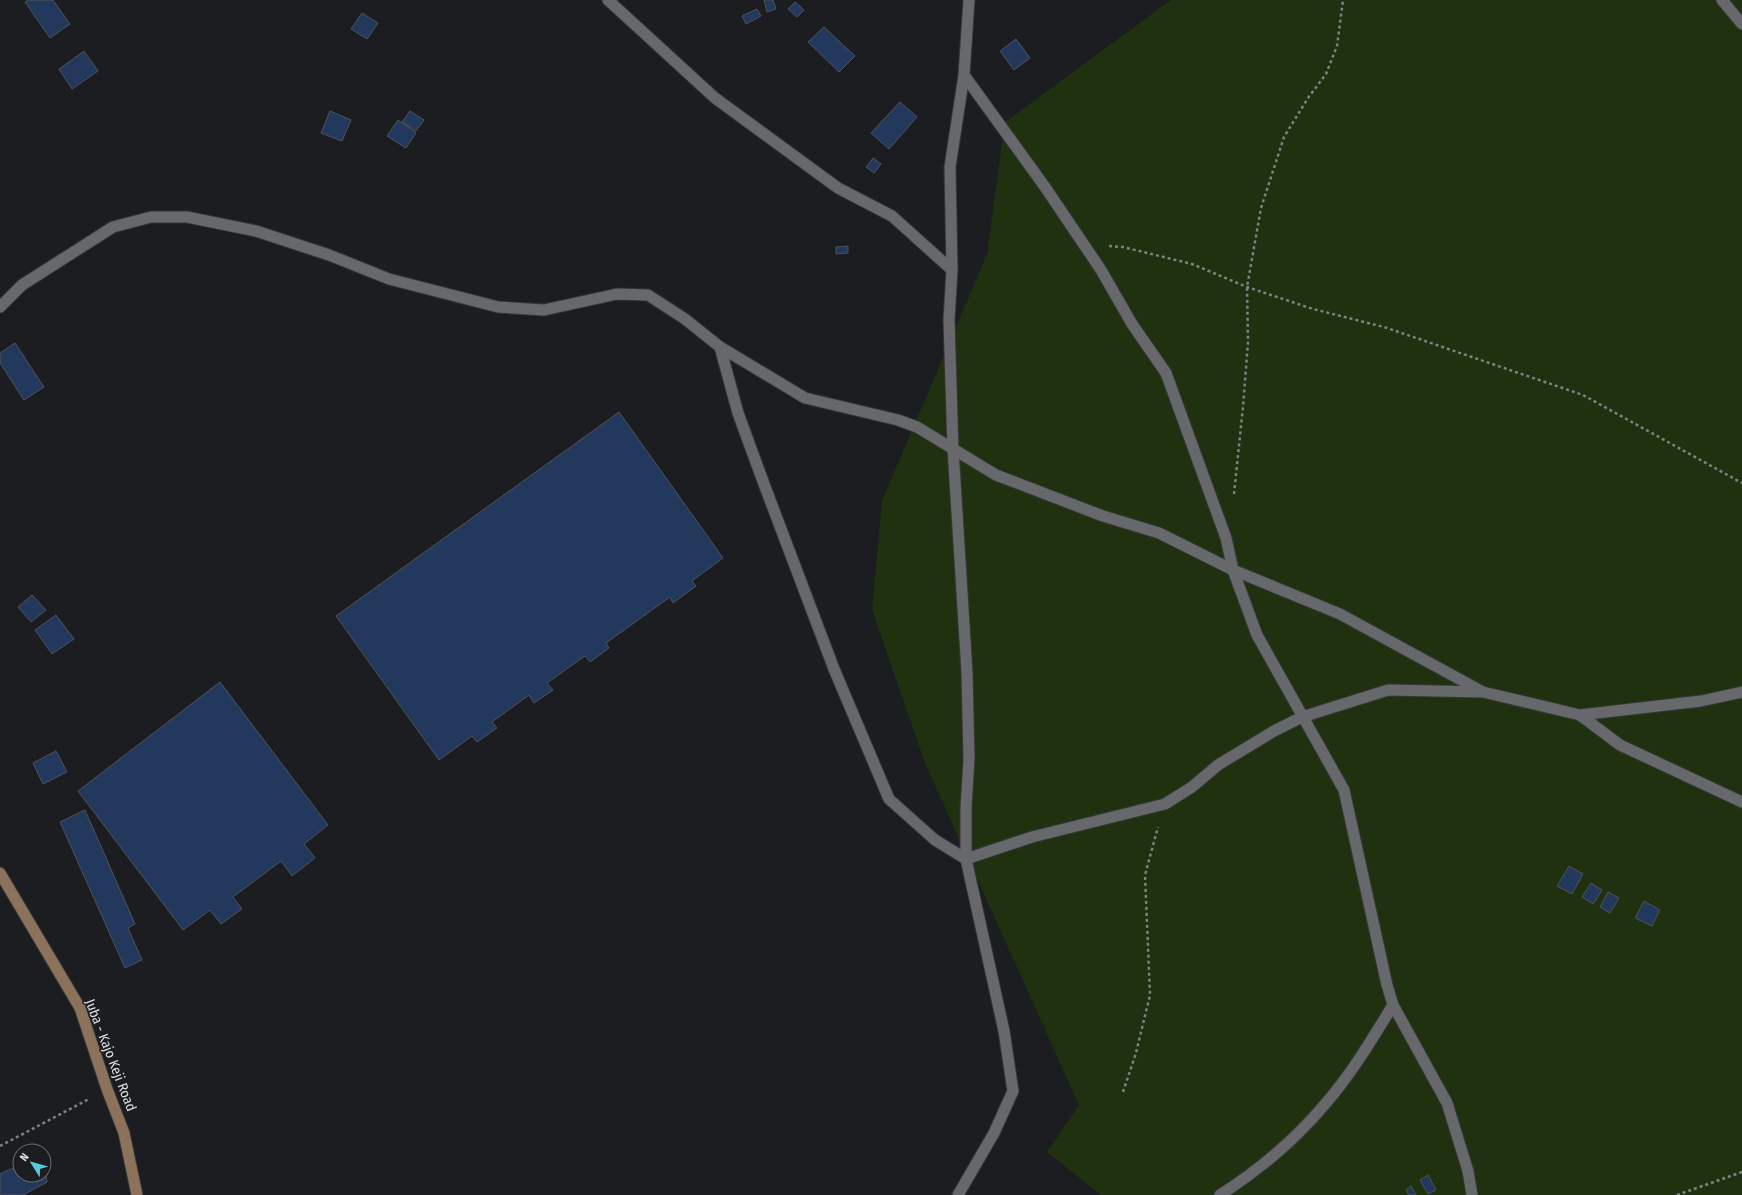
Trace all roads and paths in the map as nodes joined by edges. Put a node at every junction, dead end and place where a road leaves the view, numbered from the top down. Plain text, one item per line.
1 (608, 0) edge
2 (969, 0) edge
3 (1343, 0) edge
4 (1722, 0) edge
5 (1742, 24) edge
6 (964, 75) junction
7 (1083, 242) junction
8 (952, 270) junction
9 (1247, 287) junction
10 (0, 307) edge
11 (720, 347) junction
12 (953, 449) junction
13 (1742, 483) edge
14 (1234, 495) dead end
15 (1233, 570) junction
16 (1483, 692) junction
17 (1742, 692) edge
18 (1580, 715) junction
19 (1302, 717) junction
20 (1742, 802) edge
21 (1165, 804) junction
22 (966, 859) junction
23 (0, 873) edge
24 (1394, 1005) junction
25 (107, 1089) junction
26 (1123, 1092) dead end
27 (0, 1146) edge
28 (1742, 1172) edge
29 (137, 1195) edge
30 (958, 1195) edge
31 (1220, 1195) edge
32 (1472, 1195) edge
33 (1677, 1195) edge

1 - 8 street
2 - 6 street
3 - 9 path
4 - 5 street
6 - 7 street
6 - 8 street
7 - 9 path
7 - 15 street
8 - 12 street
9 - 13 path
9 - 14 path
10 - 11 street
11 - 12 street
11 - 22 street
12 - 15 street
12 - 22 street
15 - 16 street
15 - 19 street
16 - 18 street
16 - 19 street
17 - 18 street
18 - 20 street
19 - 21 street
19 - 24 street
21 - 22 street
21 - 26 path
22 - 30 street
23 - 25 main road, Juba - Kajo Keji Road
24 - 31 street
24 - 32 street
25 - 27 path
25 - 29 main road, Juba - Kajo Keji Road
28 - 33 path

